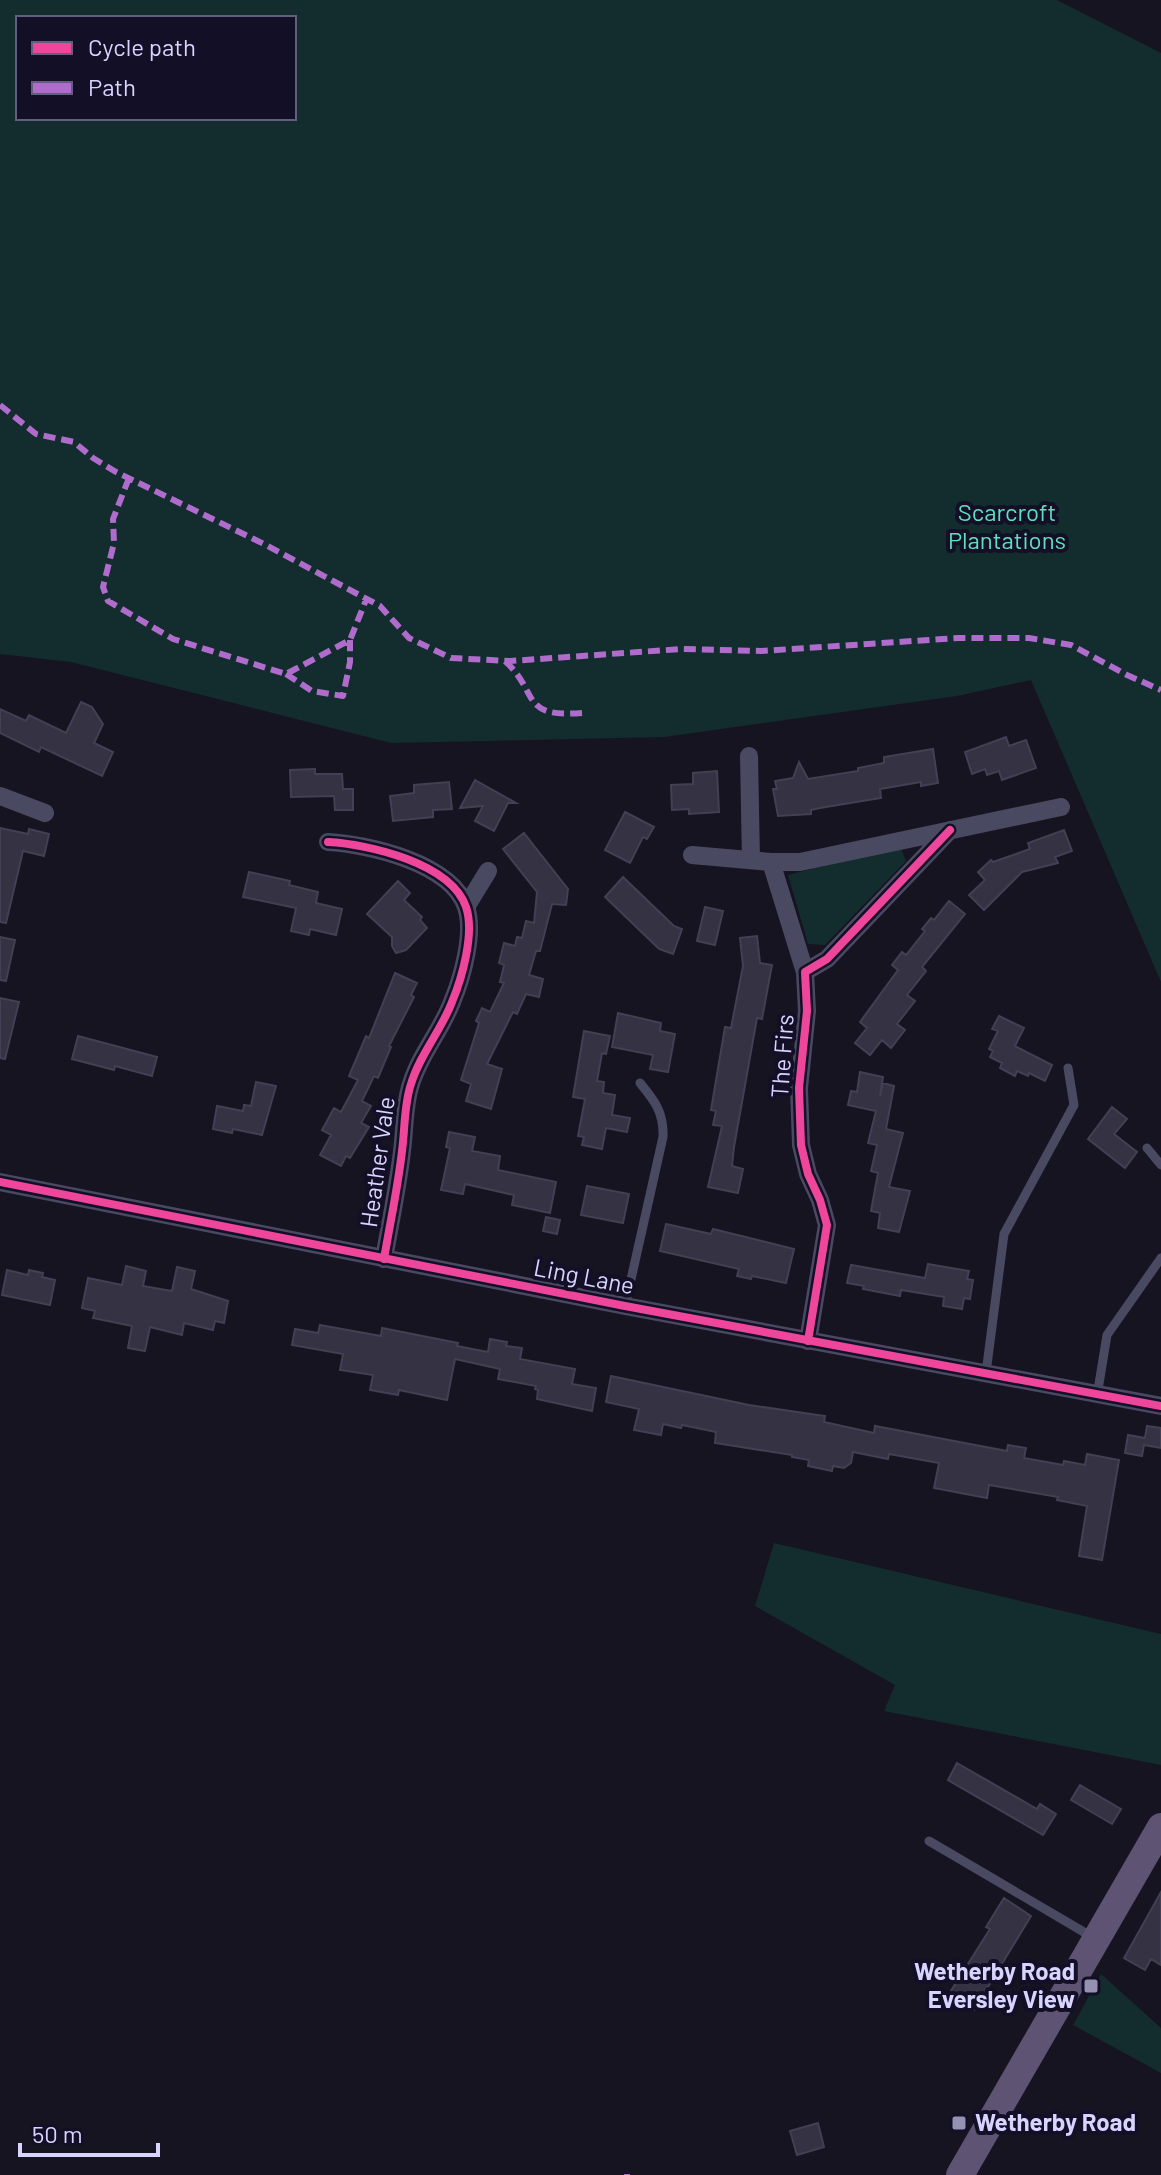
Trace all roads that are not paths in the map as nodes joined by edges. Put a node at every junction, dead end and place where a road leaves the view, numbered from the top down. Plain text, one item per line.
1 (749, 756) dead end
2 (0, 796) edge
3 (1061, 807) dead end
4 (45, 813) dead end
5 (950, 830) junction
6 (328, 842) dead end
7 (692, 855) dead end
8 (751, 860) junction
9 (771, 862) junction
10 (488, 871) dead end
11 (466, 907) junction
12 (805, 972) junction
13 (1068, 1068) dead end
14 (640, 1083) dead end
15 (1147, 1148) dead end
16 (1161, 1165) edge
17 (0, 1182) edge
18 (1161, 1258) edge
19 (384, 1259) junction
20 (625, 1306) junction
21 (808, 1341) junction
22 (986, 1375) junction
23 (1097, 1396) junction
24 (1161, 1406) edge
25 (1161, 1827) edge
26 (929, 1841) dead end
27 (1097, 1939) junction
28 (960, 2175) edge

1 - 8 street
2 - 4 street
3 - 5 street
5 - 9 street
5 - 12 street
6 - 11 street
7 - 8 street
8 - 9 street
9 - 12 street, The Firs
10 - 11 street
11 - 19 street, Heather Vale
12 - 21 street, The Firs
13 - 22 lane
14 - 20 lane
15 - 16 lane
17 - 19 street, Ling Lane
18 - 23 lane
19 - 20 street, Ling Lane
20 - 21 street, Ling Lane
21 - 22 street, Ling Lane
22 - 23 street, Ling Lane
23 - 24 street, Ling Lane
25 - 27 main road
26 - 27 lane
27 - 28 main road

